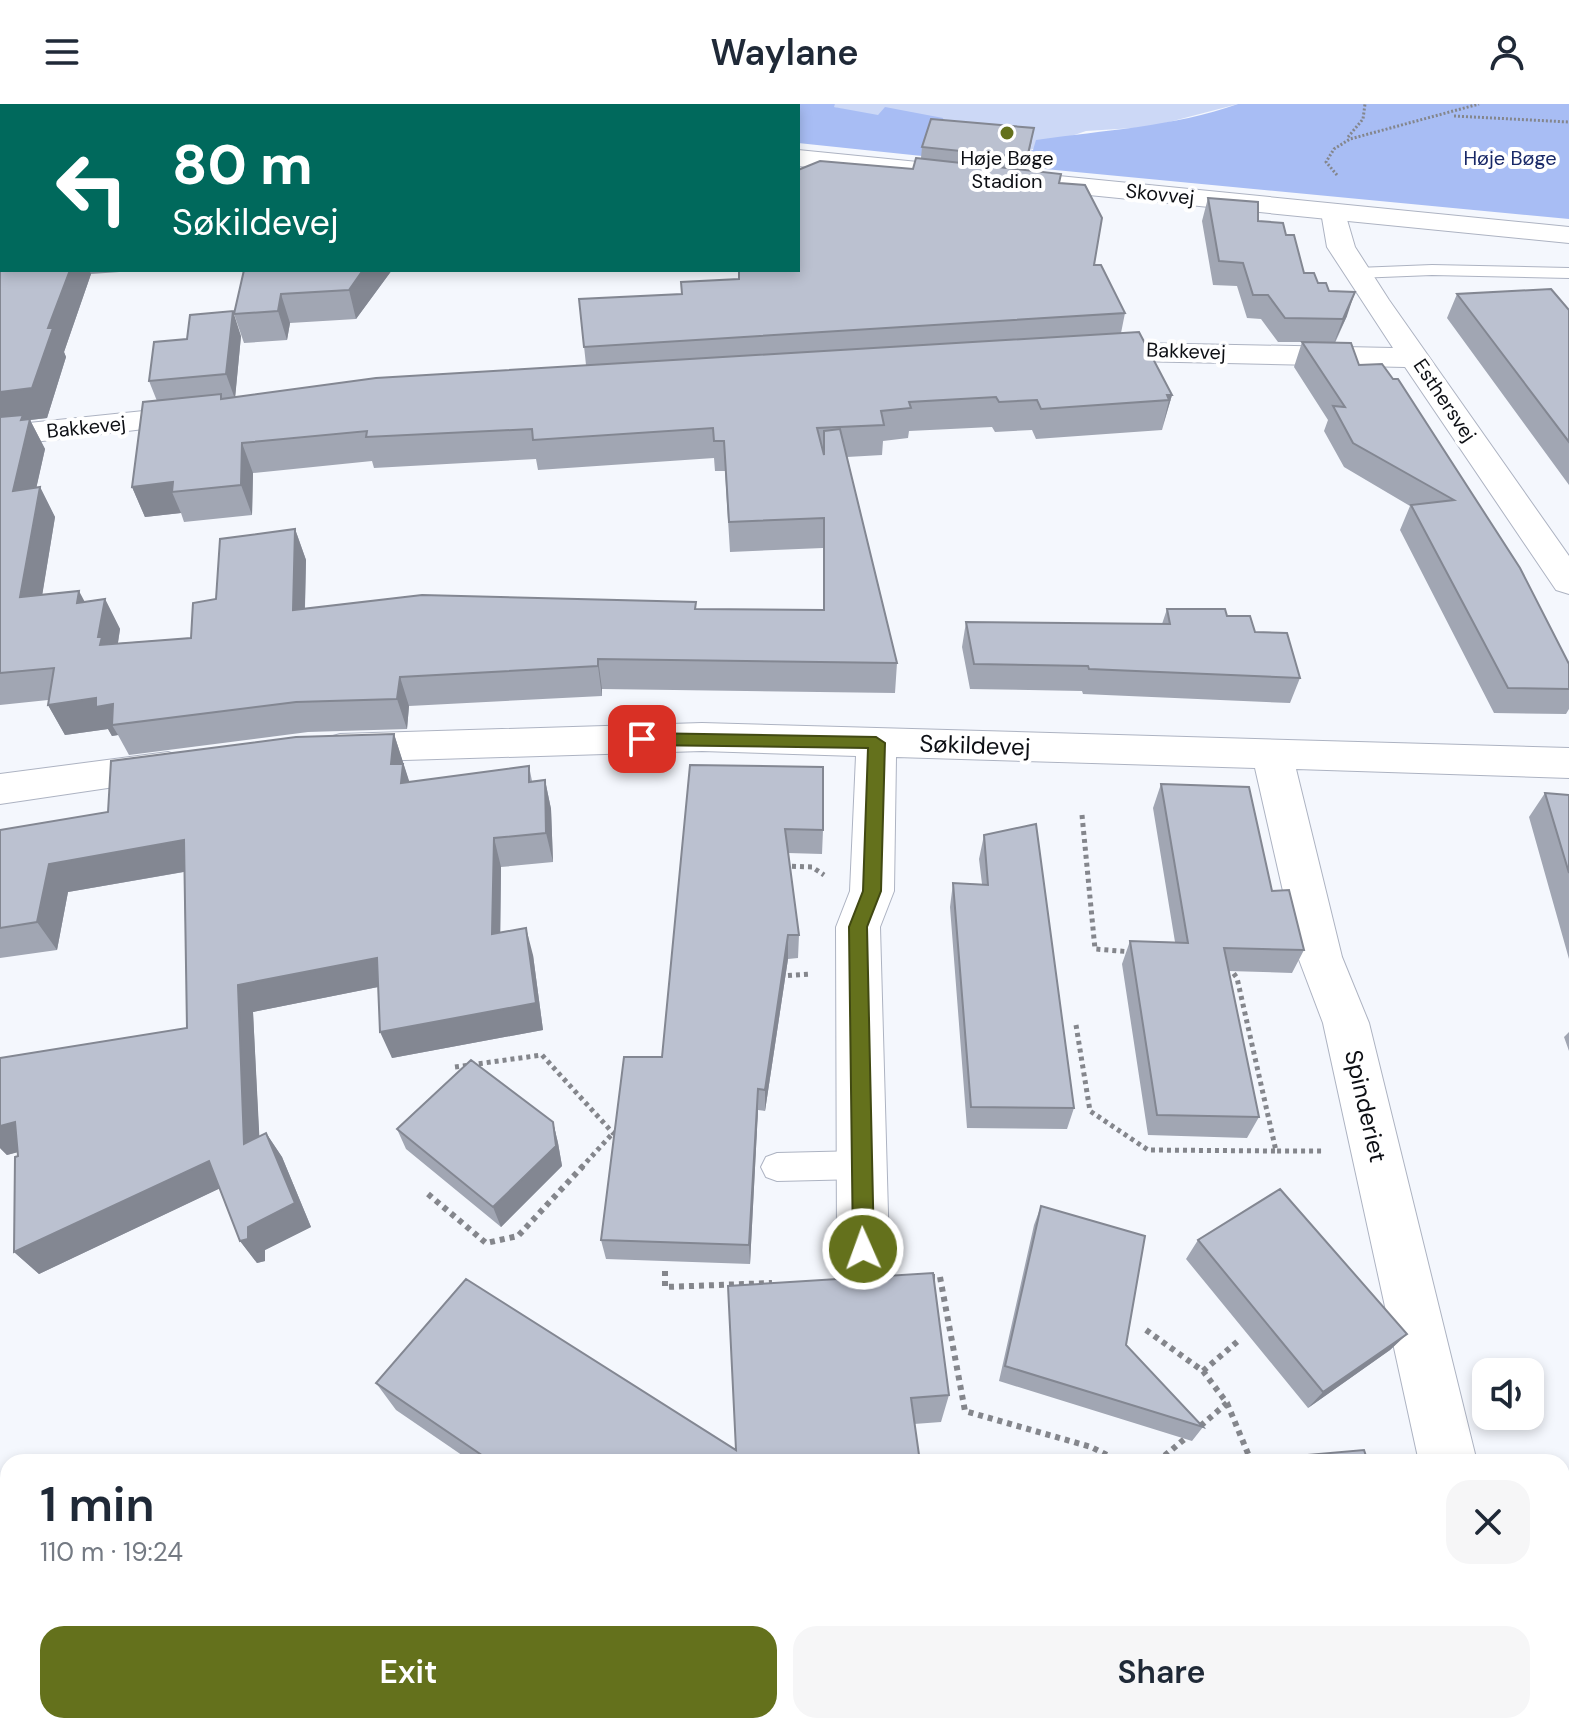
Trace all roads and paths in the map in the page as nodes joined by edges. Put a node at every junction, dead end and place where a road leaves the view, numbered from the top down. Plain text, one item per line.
1 (1365, 104) edge
2 (1479, 104) edge
3 (1443, 116) junction
4 (1569, 122) edge
5 (1344, 142) junction
6 (800, 158) edge
7 (1334, 212) junction
8 (1569, 235) edge
9 (1357, 273) junction
10 (1569, 273) edge
11 (1065, 352) edge
12 (1416, 358) junction
13 (227, 411) edge
14 (0, 436) edge
15 (1569, 582) edge
16 (876, 743) junction
17 (308, 749) edge
18 (1272, 754) junction
19 (199, 763) edge
20 (1569, 763) edge
21 (0, 789) edge
22 (1082, 815) dead end
23 (770, 866) edge
24 (867, 905) junction
25 (1142, 952) edge
26 (1221, 957) edge
27 (858, 969) junction
28 (765, 977) edge
29 (1076, 1025) dead end
30 (455, 1067) dead end
31 (613, 1133) junction
32 (629, 1134) edge
33 (1276, 1151) junction
34 (1376, 1152) junction
35 (861, 1165) junction
36 (777, 1167) dead end
37 (428, 1194) dead end
38 (863, 1249) dead end
39 (665, 1271) dead end
40 (925, 1277) edge
41 (787, 1283) edge
42 (1146, 1330) dead end
43 (1238, 1341) dead end
44 (1203, 1371) junction
45 (1227, 1403) junction
46 (1105, 1454) edge
47 (1166, 1454) edge
48 (1248, 1454) edge
49 (1446, 1454) edge

1 - 5 path
2 - 3 path
3 - 4 path
3 - 5 path
5 - 7 path
6 - 7 street, Skovvej
7 - 8 street, Skovvej
7 - 9 street, Esthersvej
9 - 10 lane
9 - 12 street, Esthersvej
11 - 12 street, Bakkevej
12 - 15 street, Esthersvej
13 - 14 street, Bakkevej
16 - 17 street, Søkildevej
16 - 18 street, Søkildevej
16 - 24 street
18 - 20 street, Søkildevej
18 - 34 street, Spinderiet
19 - 21 street
22 - 25 path
23 - 24 path
24 - 27 street
26 - 33 path
27 - 28 path
27 - 35 street
29 - 33 path
30 - 31 path
31 - 32 path
31 - 37 path
33 - 34 path
34 - 49 street, Spinderiet
35 - 36 lane
35 - 38 street
39 - 41 path
40 - 46 path
42 - 44 path
43 - 44 path
44 - 45 path
45 - 47 path
45 - 48 path

